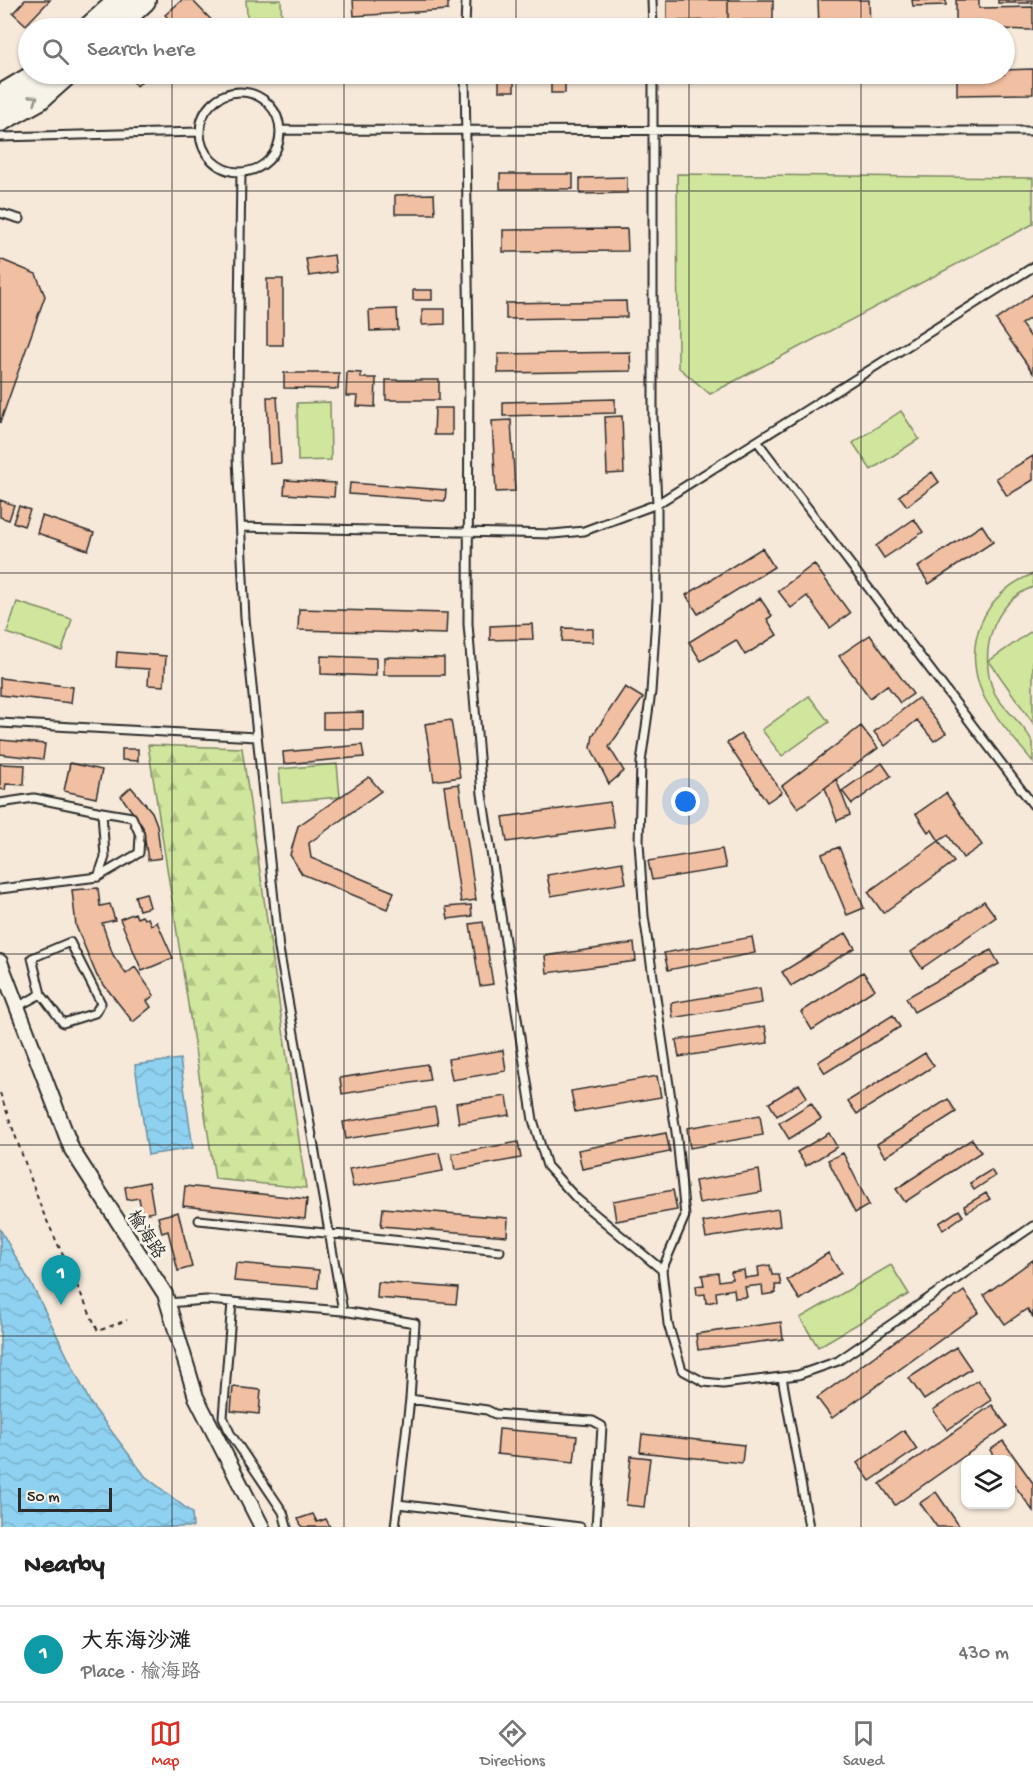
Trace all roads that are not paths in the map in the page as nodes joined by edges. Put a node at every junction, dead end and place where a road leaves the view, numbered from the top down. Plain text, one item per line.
1 (122, 0) edge
2 (143, 0) edge
3 (465, 0) edge
4 (652, 0) edge
5 (102, 18) edge
6 (124, 18) edge
7 (465, 18) edge
8 (653, 18) edge
9 (23, 84) edge
10 (54, 84) edge
11 (465, 84) edge
12 (653, 84) edge
13 (0, 98) edge
14 (0, 119) edge
15 (280, 130) junction
16 (654, 131) junction
17 (1033, 131) edge
18 (200, 132) junction
19 (465, 132) junction
20 (0, 137) edge
21 (241, 172) junction
22 (0, 213) edge
23 (20, 219) dead end
24 (1033, 267) edge
25 (757, 441) junction
26 (657, 504) junction
27 (241, 527) junction
28 (467, 530) junction
29 (0, 723) edge
30 (256, 737) junction
31 (0, 803) edge
32 (1033, 805) edge
33 (102, 812) junction
34 (98, 878) junction
35 (0, 889) edge
36 (0, 962) edge
37 (41, 994) junction
38 (17, 1007) junction
39 (199, 1220) dead end
40 (1033, 1226) edge
41 (331, 1232) junction
42 (500, 1251) dead end
43 (662, 1270) junction
44 (232, 1302) junction
45 (167, 1304) junction
46 (343, 1311) junction
47 (782, 1377) junction
48 (410, 1399) junction
49 (398, 1504) junction
50 (262, 1527) edge
51 (286, 1527) edge
52 (395, 1527) edge
53 (580, 1527) edge
54 (596, 1527) edge
55 (809, 1527) edge

1 - 5 highway
2 - 6 highway
3 - 7 lane
4 - 8 lane
9 - 13 highway
14 -> 10 highway
11 - 19 lane
12 - 16 lane
15 - 18 lane
15 - 19 lane
15 - 21 lane
16 - 17 lane
16 - 19 lane
16 - 26 lane
18 - 20 lane
18 - 21 lane
19 - 28 lane
21 - 27 lane
22 - 23 lane
24 - 25 lane
25 - 26 lane
25 - 32 lane
26 - 28 lane
26 - 43 lane
27 - 28 lane
27 - 30 lane
28 - 43 lane
29 - 30 lane
30 - 41 lane
31 - 33 lane
33 - 34 lane
33 - 34 lane
34 - 35 lane
36 - 38 street, 榆海路
37 - 37 lane
37 - 38 lane
38 - 45 street, 榆海路
39 - 41 lane
40 - 47 lane
41 - 42 lane
41 - 46 lane
43 - 47 lane
44 - 45 lane
44 - 46 lane
44 - 51 lane
45 - 50 street, 榆海路
46 - 48 lane
47 - 55 lane
48 - 49 lane
48 - 54 lane
49 - 52 lane
49 - 53 lane

